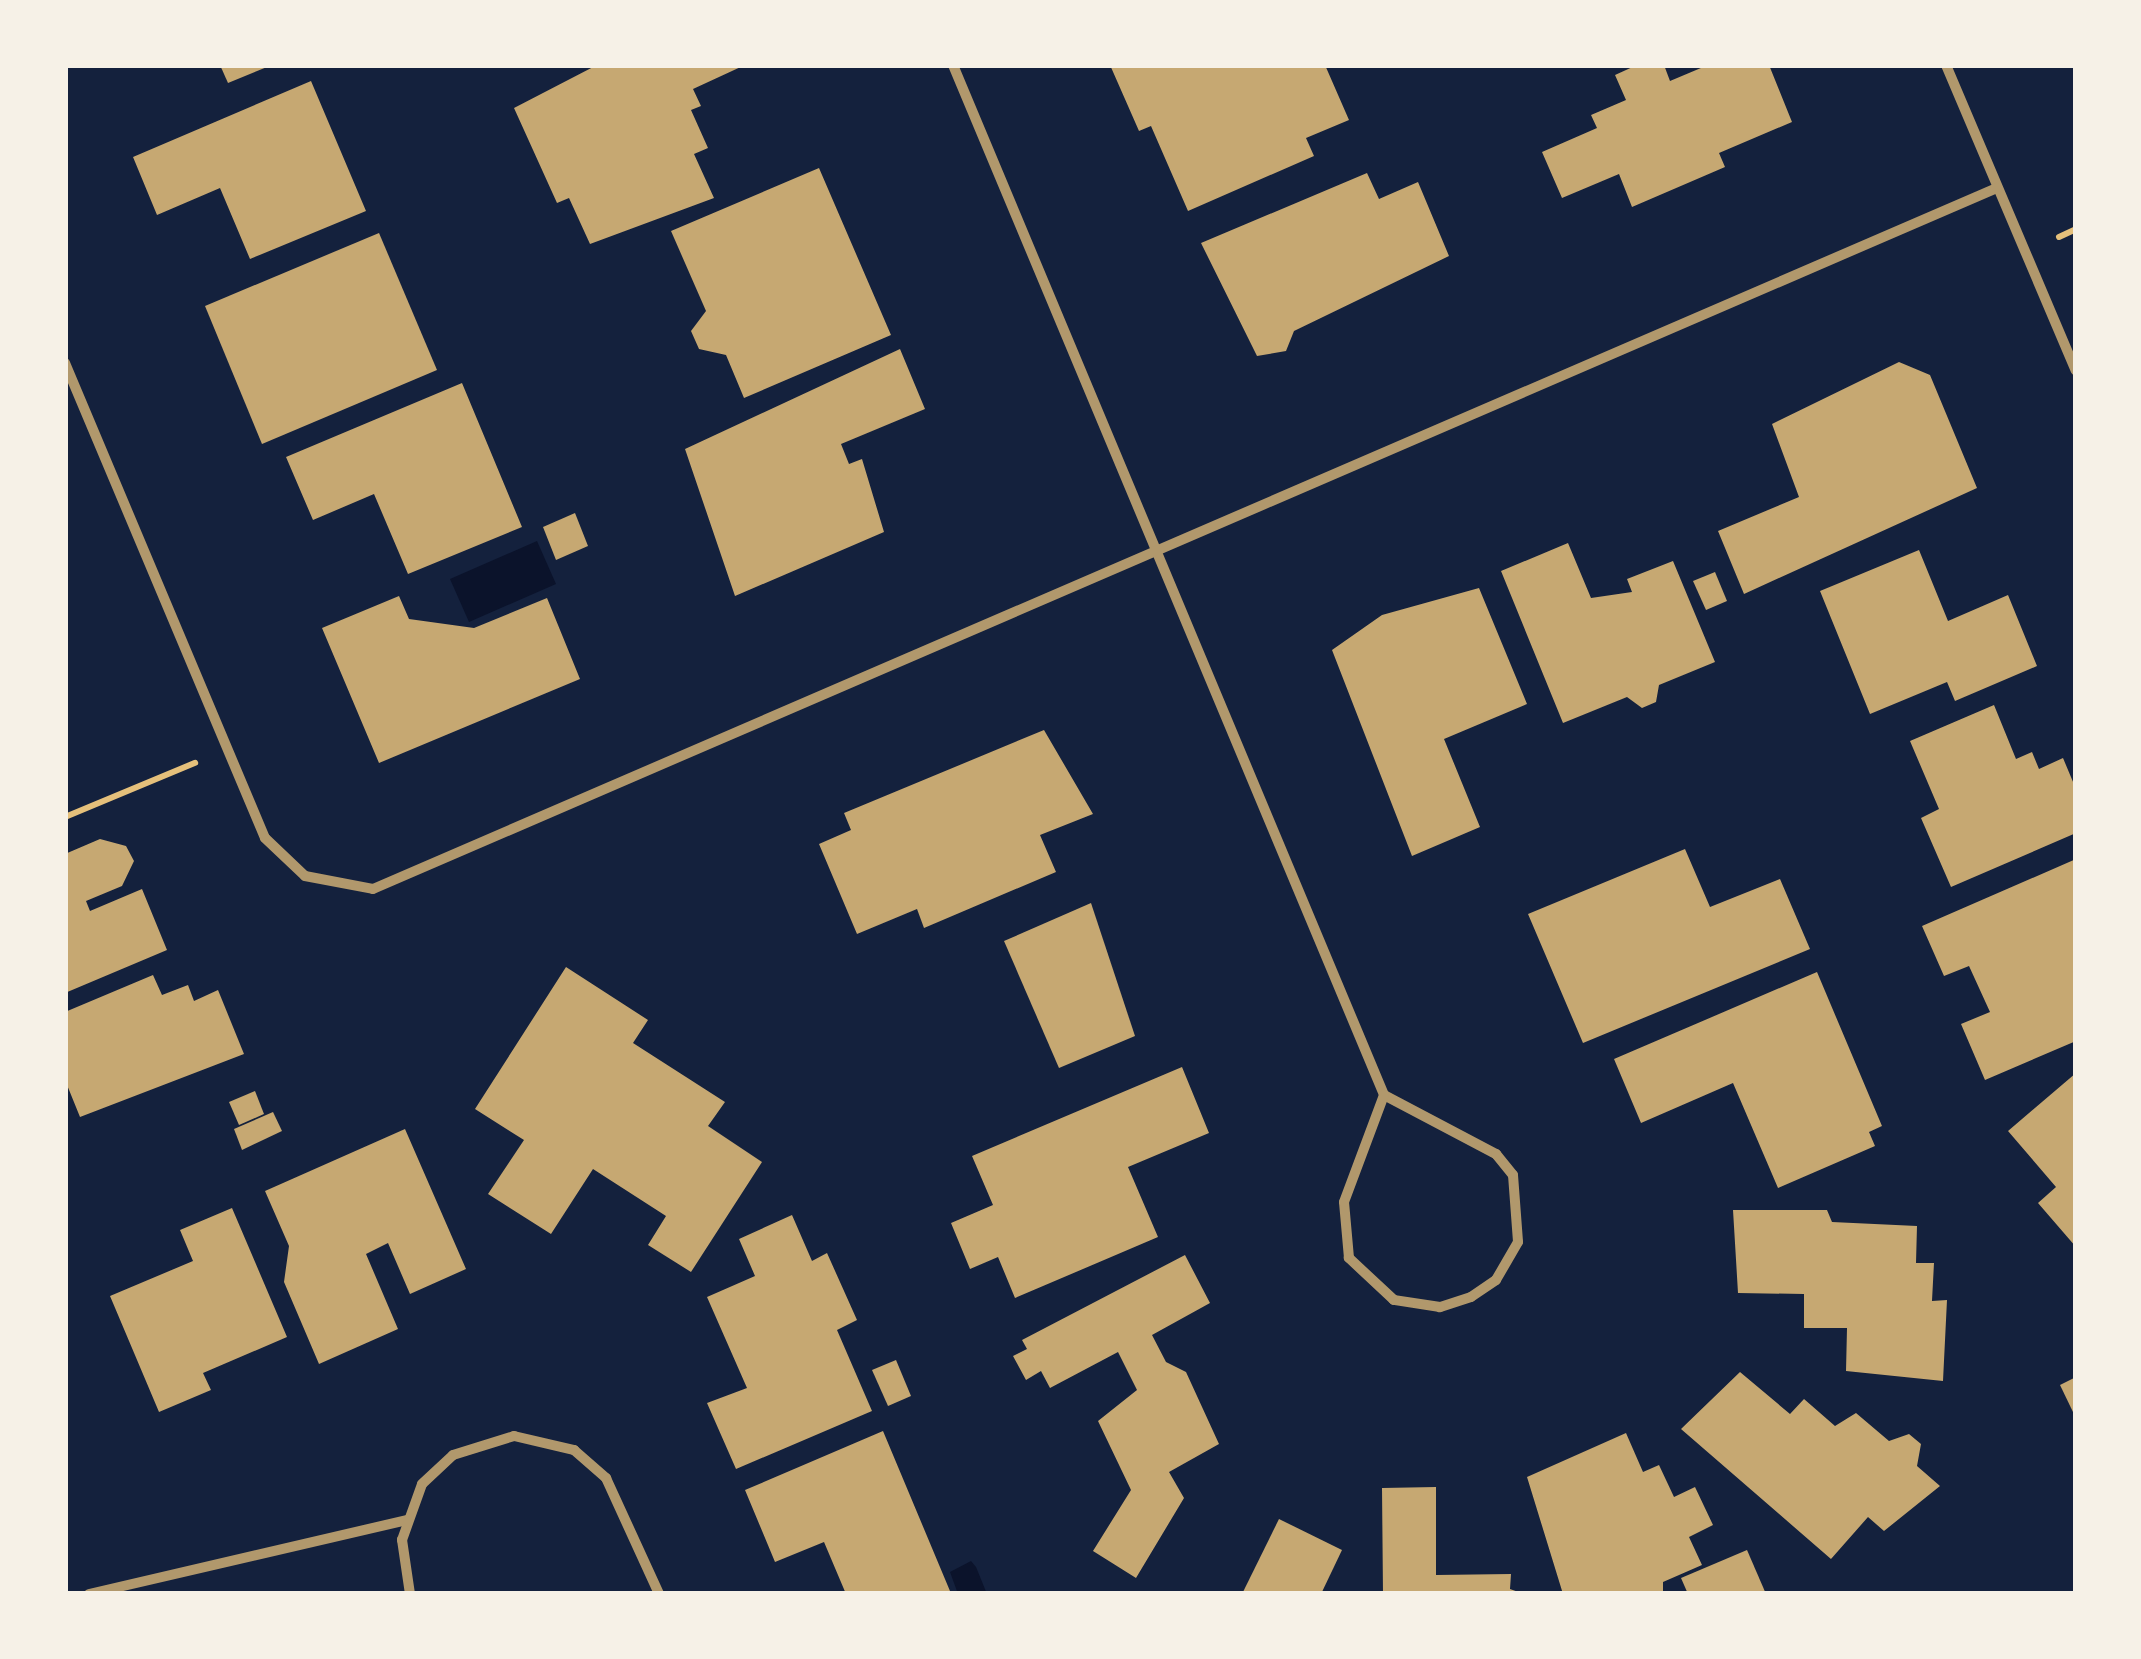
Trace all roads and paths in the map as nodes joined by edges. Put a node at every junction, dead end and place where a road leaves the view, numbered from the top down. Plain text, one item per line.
1 (953, 65) edge
2 (1946, 65) edge
3 (1997, 188) junction
4 (65, 363) edge
5 (2076, 372) edge
6 (1157, 548) junction
7 (224, 750) junction
8 (65, 817) edge
9 (1384, 1095) junction
10 (406, 1520) junction
11 (89, 1594) edge
12 (410, 1594) edge
13 (660, 1594) edge

1 - 6 street
2 - 3 street
3 - 5 street
3 - 6 street
4 - 7 street
6 - 7 street
6 - 9 street
7 - 8 path
9 - 9 street
10 - 11 street
10 - 12 street
10 - 13 street

